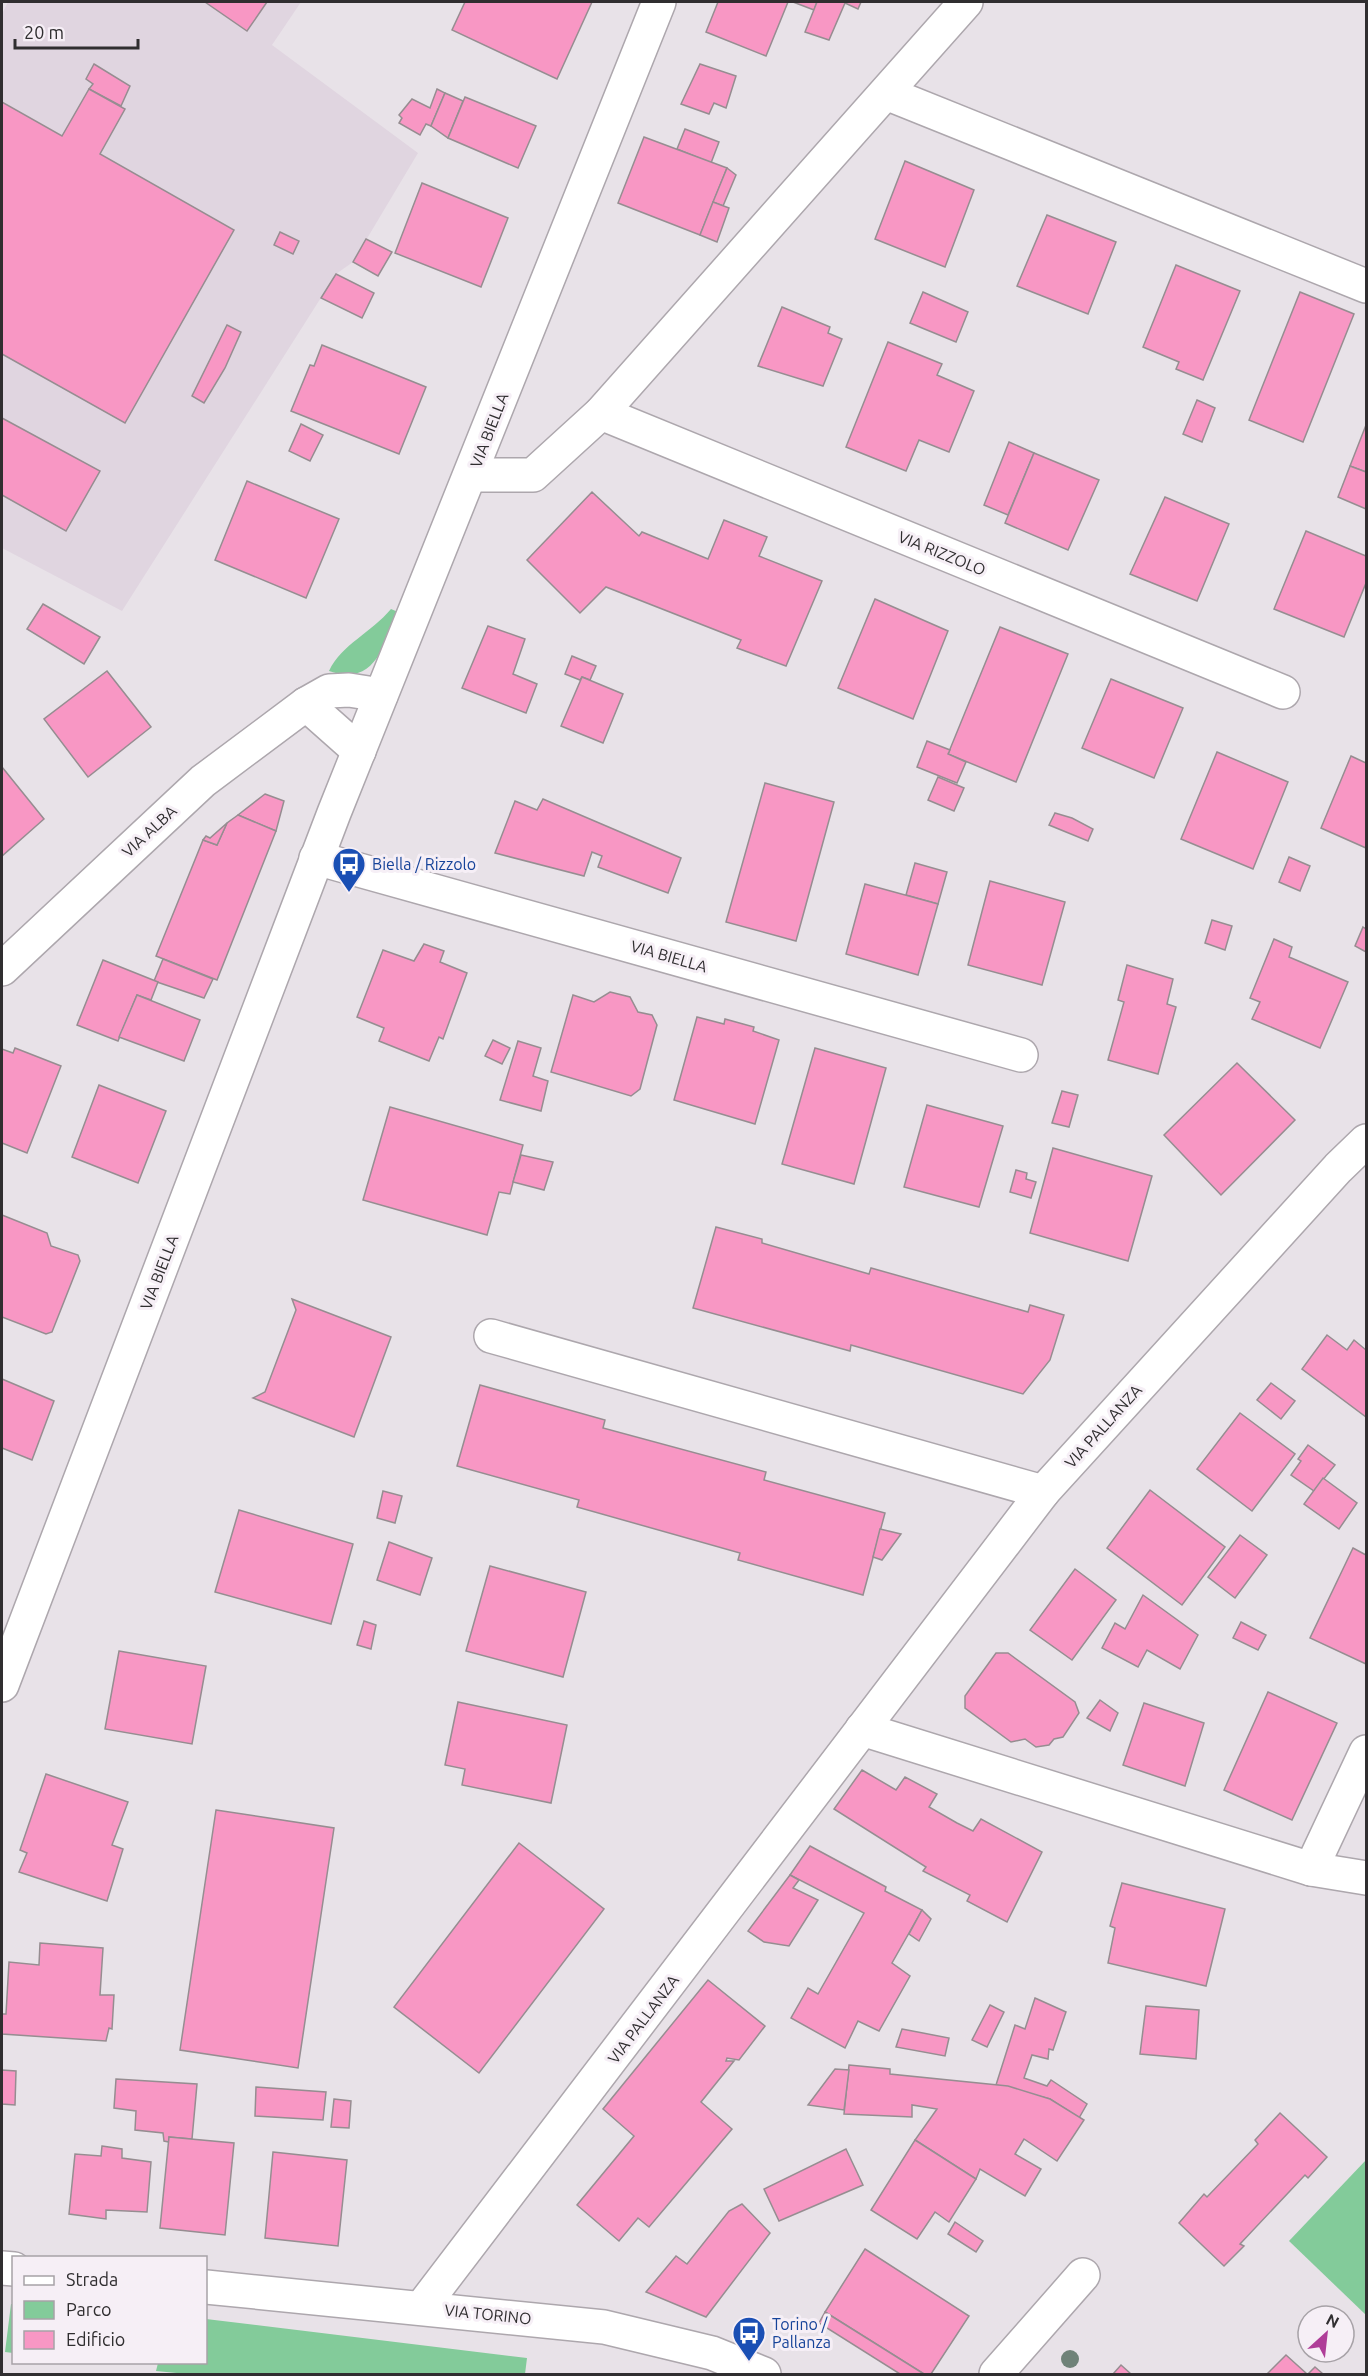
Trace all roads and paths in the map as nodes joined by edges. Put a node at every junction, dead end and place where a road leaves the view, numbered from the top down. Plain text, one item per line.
1 (659, 2) edge
2 (966, 2) edge
3 (886, 93) junction
4 (1366, 286) edge
5 (601, 413) junction
6 (471, 475) junction
7 (1283, 693) dead end
8 (381, 695) junction
9 (306, 704) junction
10 (358, 751) junction
11 (316, 858) junction
12 (2, 969) edge
13 (1022, 1055) dead end
14 (1366, 1141) edge
15 (491, 1336) dead end
16 (1043, 1492) junction
17 (2, 1686) edge
18 (862, 1729) junction
19 (1366, 1752) edge
20 (1311, 1869) junction
21 (1366, 1878) edge
22 (1083, 2275) dead end
23 (207, 2287) edge
24 (422, 2307) junction
25 (764, 2374) edge
26 (996, 2374) edge

1 - 6 street, VIA BIELLA
2 - 3 street
3 - 4 street
3 - 5 street
5 - 6 street
5 - 7 street, VIA RIZZOLO
6 - 8 street, VIA BIELLA
8 - 9 street, VIA ALBA
8 - 10 street, VIA BIELLA
9 - 10 street
9 - 12 street, VIA ALBA
10 - 11 street, VIA BIELLA
11 - 13 street, VIA BIELLA
11 - 17 street, VIA BIELLA
14 - 16 street, VIA PALLANZA
15 - 16 street
16 - 18 street, VIA PALLANZA
18 - 20 street
18 - 24 street, VIA PALLANZA
19 - 20 street
20 - 21 street
22 - 26 street
23 - 24 street, VIA TORINO
24 - 25 street, VIA TORINO

